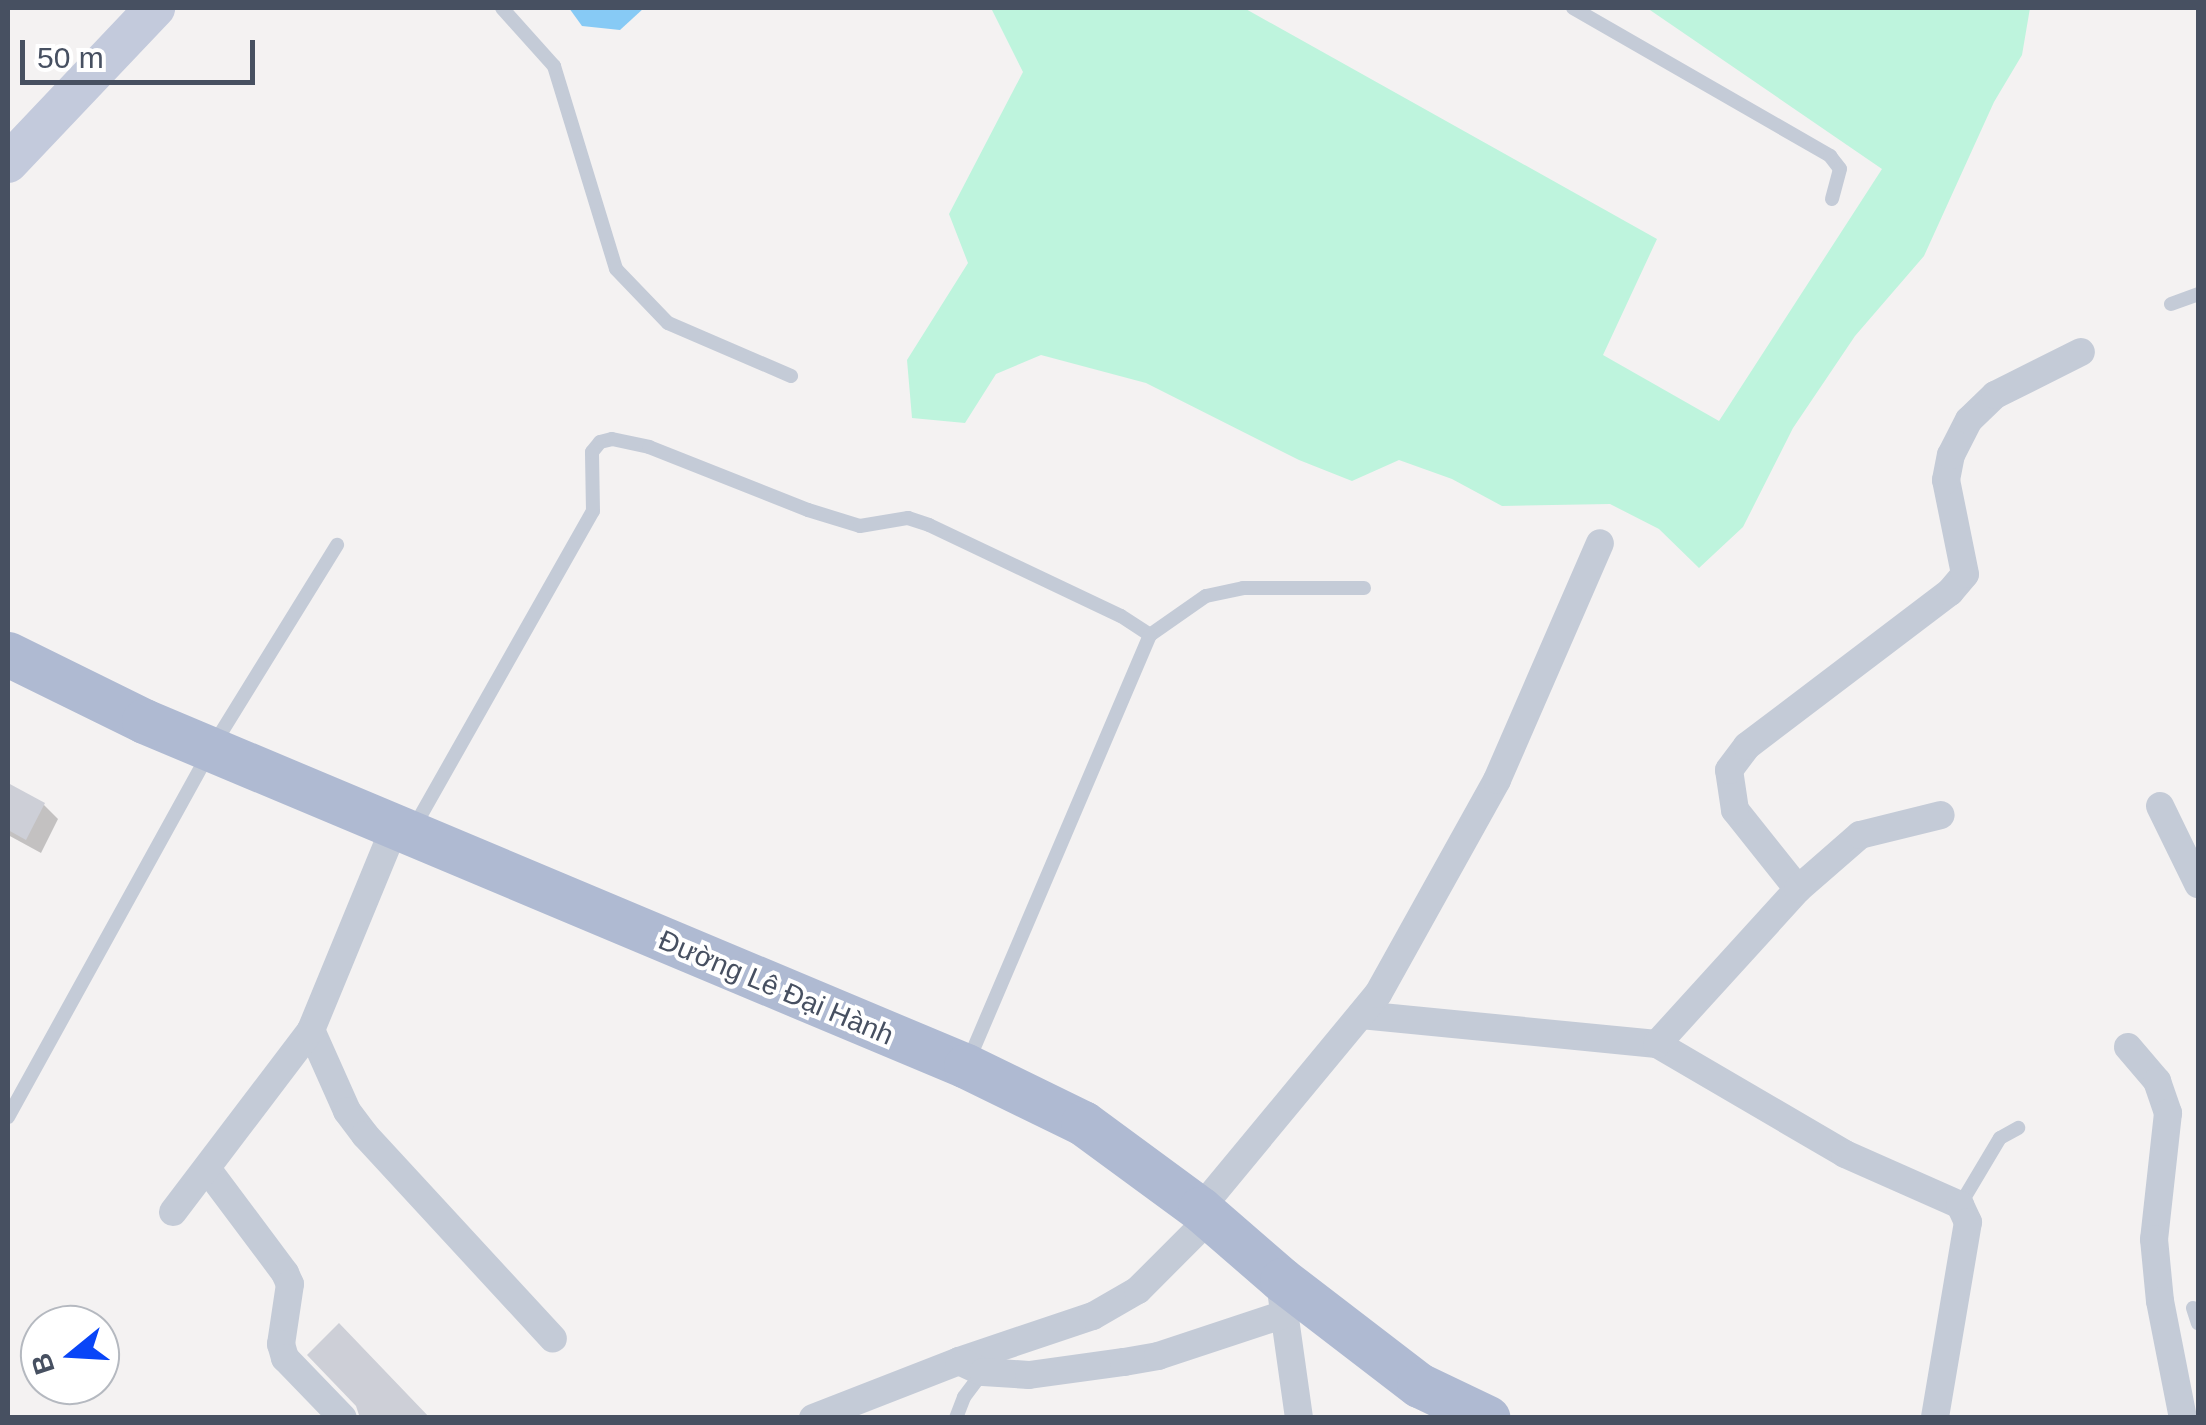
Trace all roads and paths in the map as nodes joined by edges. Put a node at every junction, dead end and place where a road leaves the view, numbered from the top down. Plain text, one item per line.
1 (155, 8) edge
2 (502, 8) edge
3 (1574, 8) edge
4 (8, 163) edge
5 (1832, 198) dead end
6 (2198, 294) edge
7 (2171, 304) dead end
8 (2081, 352) dead end
9 (791, 376) dead end
10 (1600, 543) dead end
11 (337, 545) dead end
12 (1364, 588) dead end
13 (1150, 635) junction
14 (8, 654) edge
15 (211, 749) junction
16 (2160, 806) dead end
17 (1941, 815) dead end
18 (403, 829) junction
19 (2198, 884) edge
20 (1798, 888) junction
21 (1361, 1015) junction
22 (311, 1030) junction
23 (1657, 1044) junction
24 (2128, 1047) dead end
25 (966, 1066) junction
26 (8, 1117) edge
27 (2018, 1128) dead end
28 (208, 1170) junction
29 (1960, 1205) junction
30 (173, 1212) dead end
31 (1205, 1213) junction
32 (1282, 1298) junction
33 (2193, 1308) dead end
34 (2198, 1323) edge
35 (553, 1339) dead end
36 (971, 1366) junction
37 (344, 1418) edge
38 (813, 1418) edge
39 (956, 1418) edge
40 (1298, 1418) edge
41 (1488, 1418) edge
42 (1936, 1418) edge
43 (2183, 1418) edge

1 - 4 main road
2 - 9 lane
3 - 5 lane
6 - 7 lane
8 - 20 street
10 - 21 street
11 - 15 lane
12 - 13 lane
13 - 18 lane
13 - 25 lane
14 - 15 main road, Đường Lê Đại Hành
15 - 18 main road, Đường Lê Đại Hành
15 - 26 lane
16 - 19 street
17 - 20 street
18 - 22 street
18 - 25 main road, Đường Lê Đại Hành
20 - 23 street
21 - 23 street
21 - 31 street
22 - 28 street
22 - 35 street
23 - 29 street
24 - 43 street
25 - 31 main road, Đường Lê Đại Hành
27 - 29 lane
28 - 30 street
28 - 37 street
29 - 42 street
31 - 32 main road, Đường Lê Đại Hành
31 - 36 street
32 - 36 street
32 - 40 street
32 - 41 main road, Đường Lê Đại Hành
33 - 34 lane
36 - 38 street
36 - 39 lane

